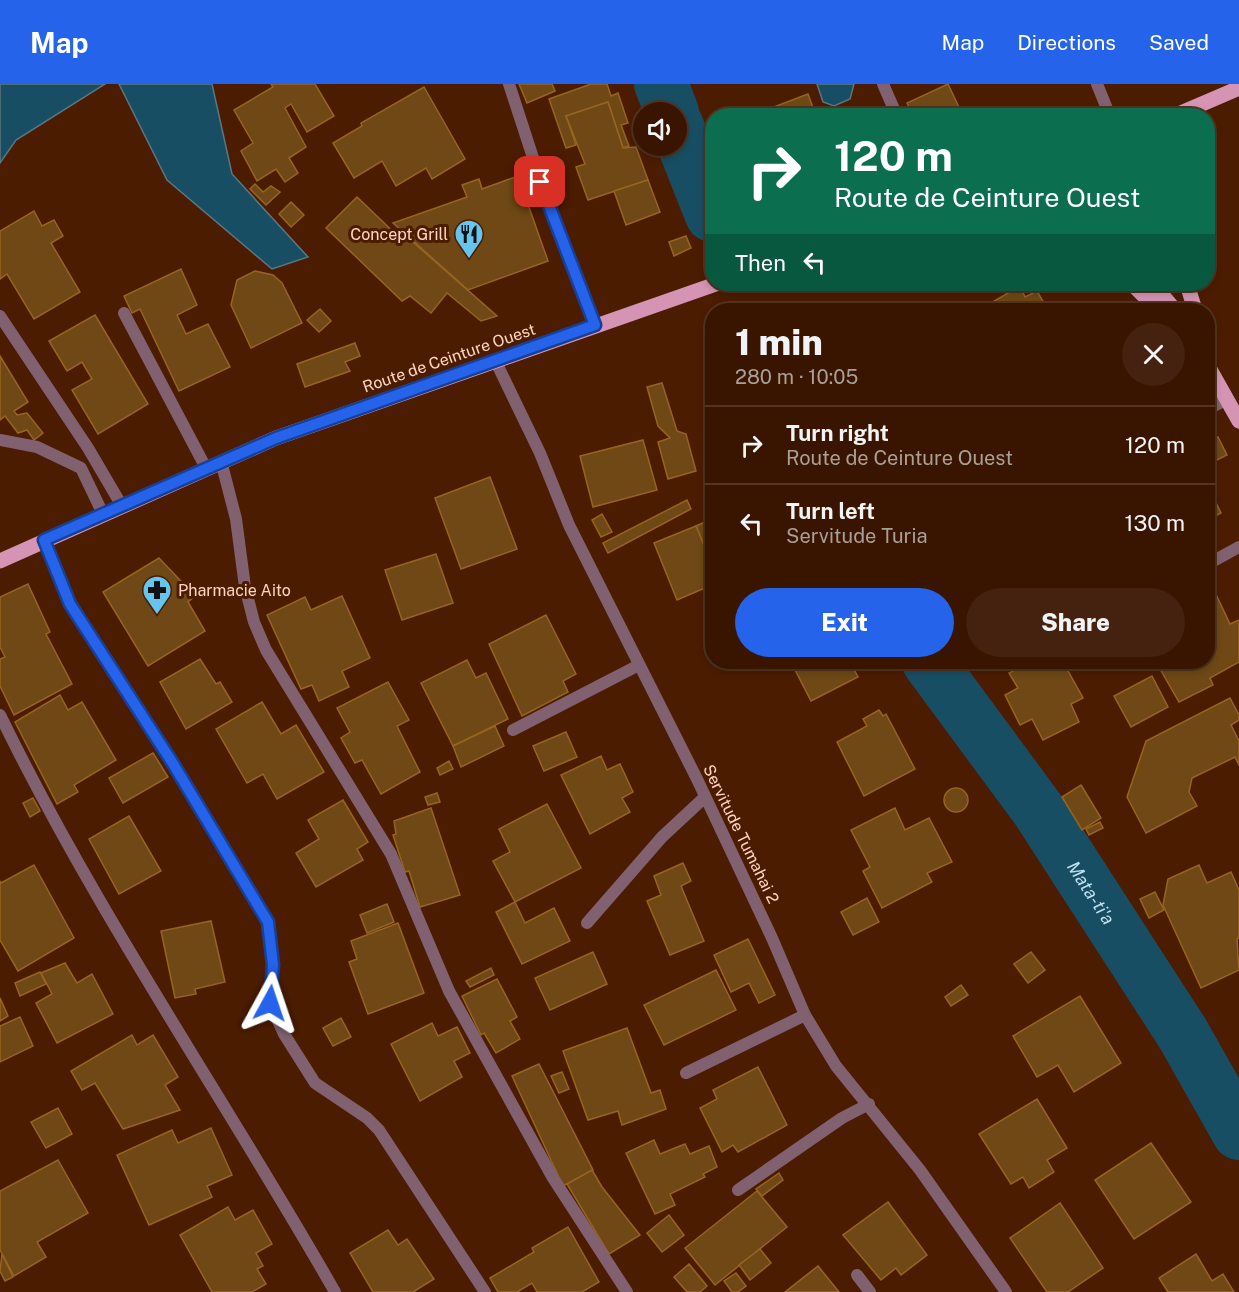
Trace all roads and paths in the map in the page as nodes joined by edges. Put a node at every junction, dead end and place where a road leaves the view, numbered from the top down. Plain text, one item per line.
1 (509, 84) edge
2 (883, 84) edge
3 (1097, 84) edge
4 (1239, 88) edge
5 (894, 108) edge
6 (1107, 108) edge
7 (1193, 108) edge
8 (705, 288) edge
9 (1139, 291) edge
10 (1159, 291) edge
11 (1151, 303) edge
12 (1169, 303) edge
13 (124, 313) dead end
14 (0, 316) edge
15 (595, 325) junction
16 (495, 360) junction
17 (1215, 379) edge
18 (1226, 400) junction
19 (1215, 406) edge
20 (1239, 421) edge
21 (0, 440) edge
22 (221, 461) junction
23 (206, 468) junction
24 (122, 506) junction
25 (104, 514) junction
26 (44, 540) junction
27 (1239, 547) edge
28 (1215, 560) edge
29 (0, 561) edge
30 (639, 665) junction
31 (0, 715) edge
32 (513, 730) dead end
33 (705, 797) junction
34 (587, 923) dead end
35 (805, 1015) junction
36 (686, 1073) dead end
37 (869, 1104) junction
38 (738, 1190) dead end
39 (857, 1275) dead end
40 (335, 1292) edge
41 (485, 1292) edge
42 (627, 1292) edge
43 (870, 1292) edge
44 (1006, 1292) edge

1 - 15 street
2 - 5 street
3 - 6 street
4 - 7 main road
8 - 15 main road, Route de Ceinture Ouest
9 - 11 main road
10 - 12 main road
13 - 23 street
14 - 24 street
15 - 16 main road, Route de Ceinture Ouest
16 - 22 main road, Route de Ceinture Ouest
16 - 30 street, Servitude Tumahai 2
17 - 18 main road
18 - 19 street
18 - 20 main road
21 - 25 street
22 - 23 main road, Route de Ceinture Ouest
22 - 42 street
23 - 24 main road, Route de Ceinture Ouest
24 - 25 main road, Route de Ceinture Ouest
25 - 26 main road, Route de Ceinture Ouest
26 - 29 main road, Route de Ceinture Ouest
26 - 41 street
27 - 28 street
30 - 32 street
30 - 33 street, Servitude Tumahai 2
31 - 40 street
33 - 34 street
33 - 35 street, Servitude Tumahai 2
35 - 36 street
35 - 37 street, Servitude Tumahai 2
37 - 38 street
37 - 44 street, Servitude Tumahai 2
39 - 43 street

